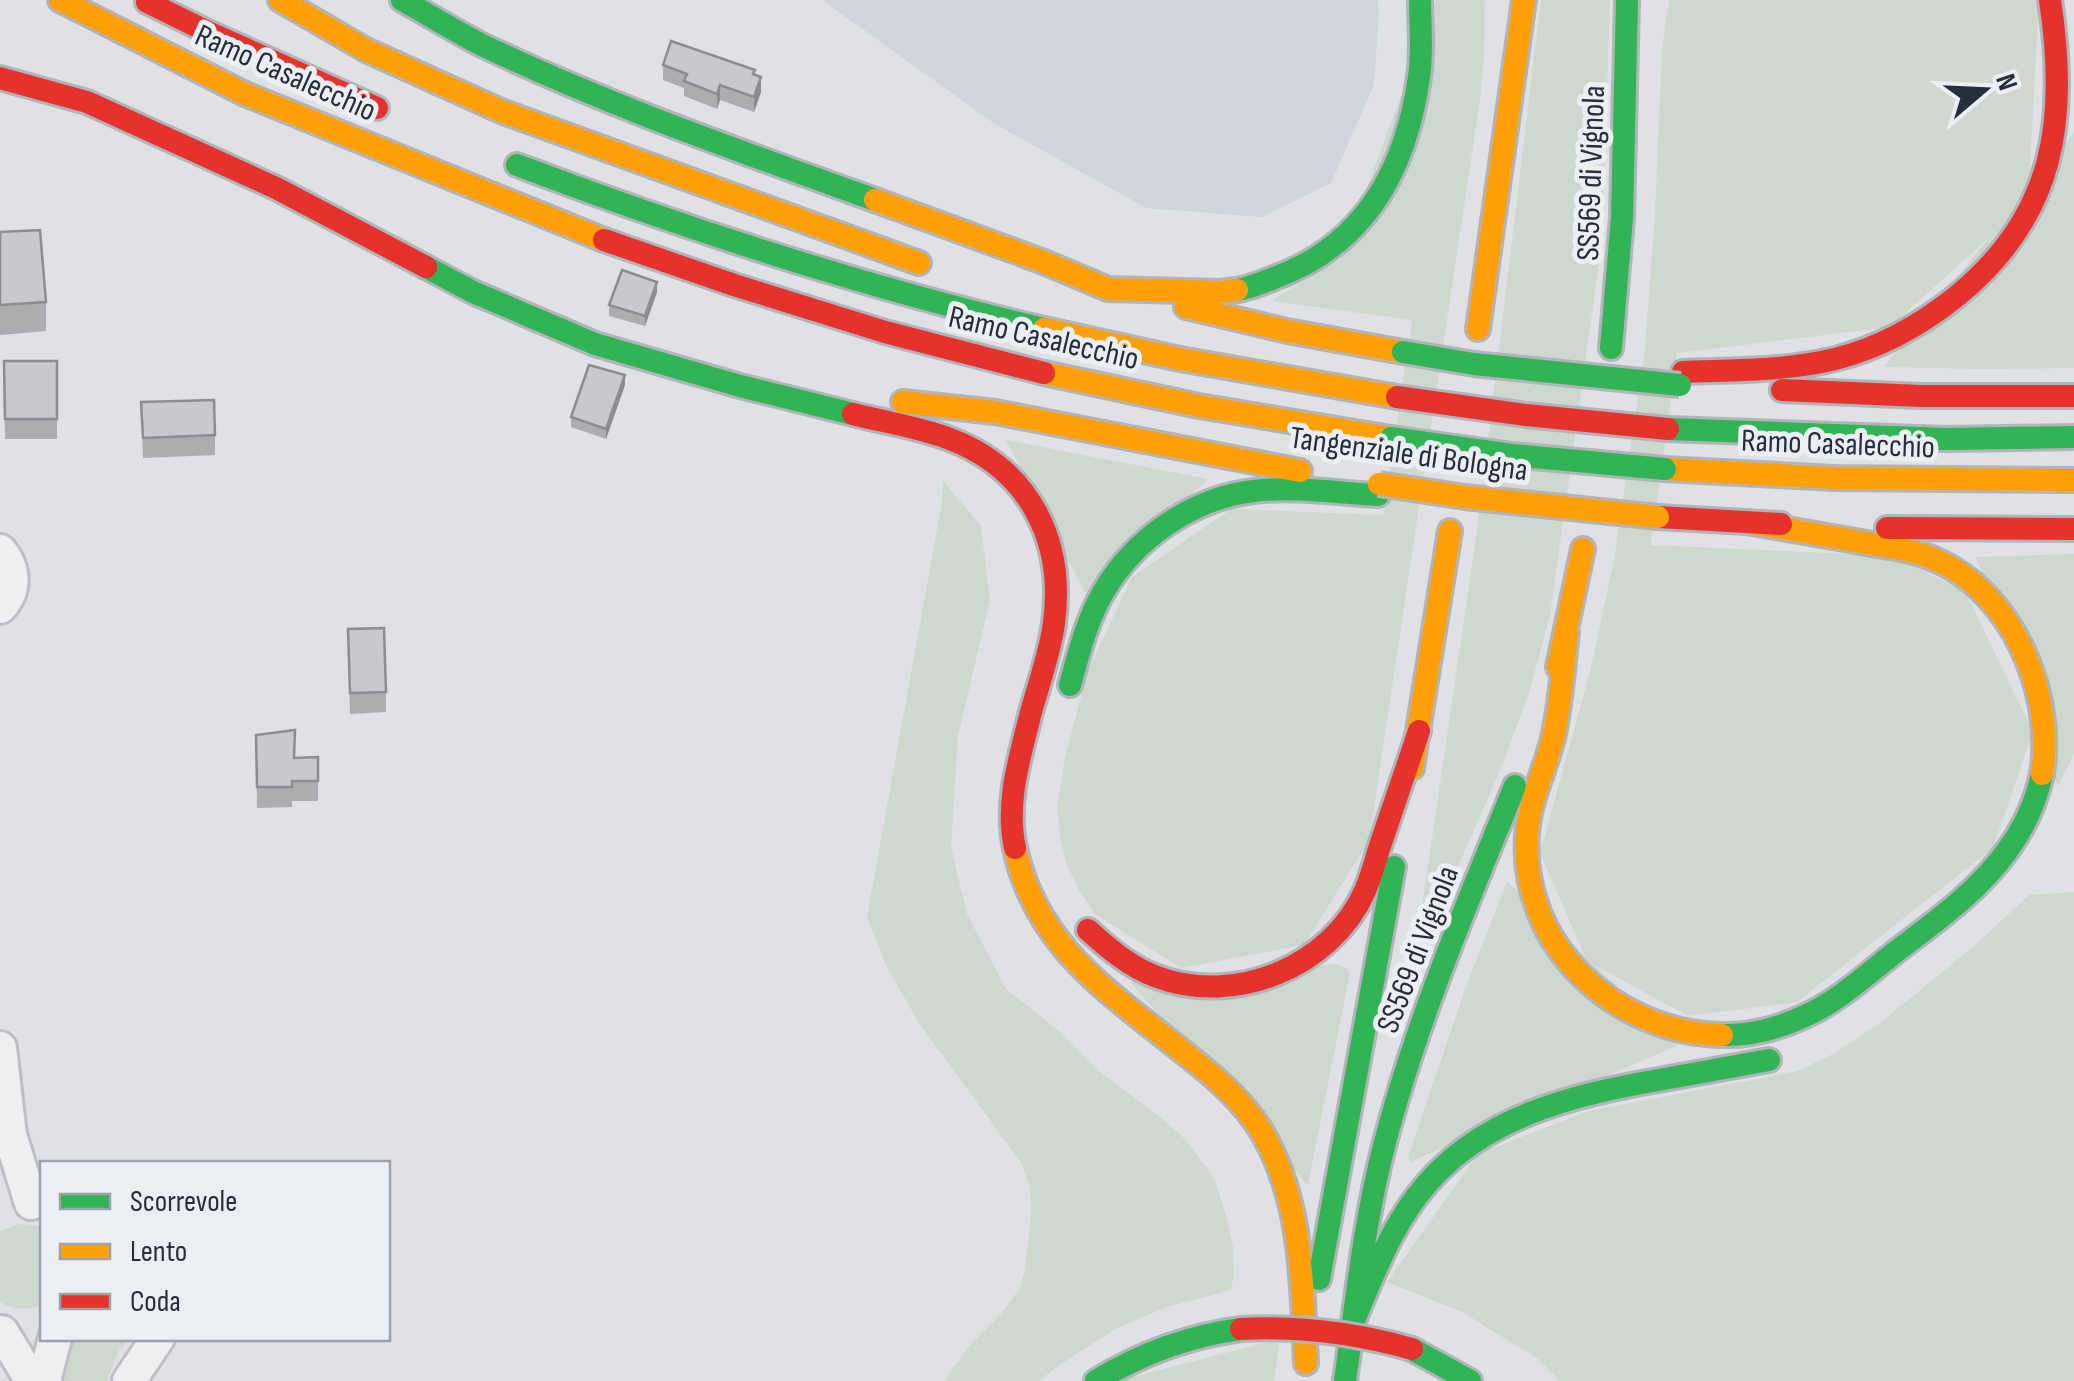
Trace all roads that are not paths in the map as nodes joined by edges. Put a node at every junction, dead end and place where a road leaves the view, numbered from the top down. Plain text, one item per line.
1 (60, 0) edge
2 (143, 0) edge
3 (280, 0) edge
4 (402, 0) edge
5 (1420, 0) edge
6 (1524, 0) edge
7 (1627, 0) edge
8 (2050, 0) edge
9 (1649, 32) dead end
10 (1495, 46) dead end
11 (0, 78) edge
12 (393, 115) dead end
13 (120, 142) dead end
14 (502, 159) dead end
15 (276, 188) junction
16 (1625, 190) junction
17 (438, 196) dead end
18 (1495, 209) junction
19 (621, 247) junction
20 (938, 269) dead end
21 (1108, 289) junction
22 (1026, 302) dead end
23 (1478, 328) dead end
24 (1610, 348) dead end
25 (1151, 352) junction
26 (1681, 378) junction
27 (740, 386) junction
28 (2074, 396) edge
29 (2074, 438) edge
30 (2074, 480) edge
31 (1378, 489) junction
32 (1746, 522) junction
33 (2074, 529) edge
34 (1450, 530) dead end
35 (1583, 548) dead end
36 (0, 552) edge
37 (0, 607) edge
38 (1568, 632) junction
39 (1063, 710) dead end
40 (1419, 731) junction
41 (1076, 917) dead end
42 (0, 1048) edge
43 (1794, 1053) dead end
44 (25, 1204) edge
45 (1352, 1325) junction
46 (40, 1330) edge
47 (1, 1331) edge
48 (54, 1341) edge
49 (156, 1341) edge
50 (1304, 1372) edge
51 (32, 1381) edge
52 (44, 1381) edge
53 (129, 1381) edge
54 (1096, 1381) edge
55 (1345, 1381) edge
56 (1470, 1381) edge

1 - 19 highway, Ramo Casalecchio
2 - 12 highway, Ramo Casalecchio
3 - 20 highway
4 - 21 highway
5 - 21 highway
6 - 18 highway
7 - 16 highway, SS569 di Vignola
8 - 26 highway
9 - 16 highway
10 - 18 highway
11 - 15 highway
13 - 15 highway
14 - 25 highway, Ramo Casalecchio
15 - 27 highway
16 - 24 highway, SS569 di Vignola
17 - 19 highway
18 - 23 highway
19 - 30 highway, Ramo Casalecchio, bridge
21 - 26 highway, bridge
22 - 25 highway
25 - 29 highway, Ramo Casalecchio, bridge
26 - 28 highway
27 - 31 highway, Tangenziale di Bologna
27 - 50 highway
31 - 32 highway, Tangenziale di Bologna, bridge
31 - 39 highway
32 - 33 highway, Tangenziale di Bologna
32 - 38 highway
34 - 40 highway, SS569 di Vignola
35 - 38 highway, SS569 di Vignola
36 - 37 street
38 - 45 highway, SS569 di Vignola
40 - 41 highway
40 - 50 highway, SS569 di Vignola
42 - 44 street
43 - 45 highway
45 - 55 highway, SS569 di Vignola
46 - 47 street
47 - 51 street
48 - 52 street
49 - 53 street
54 - 56 highway, bridge

